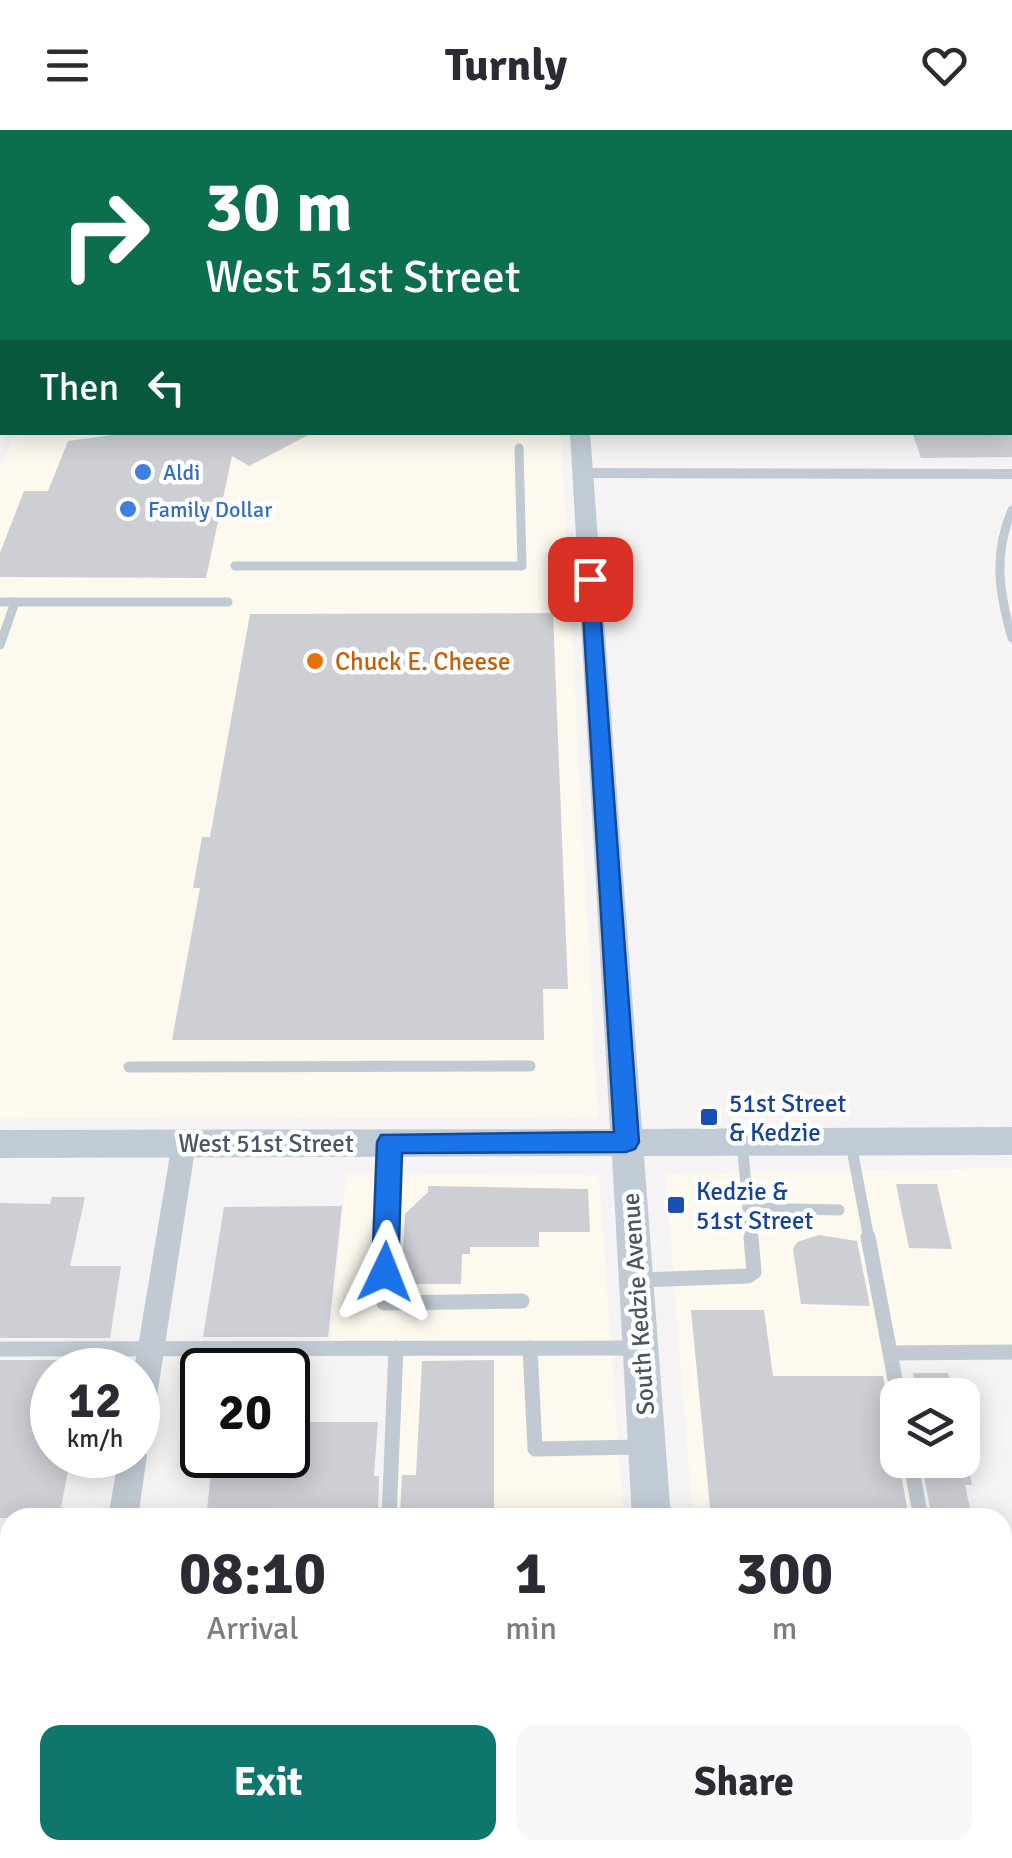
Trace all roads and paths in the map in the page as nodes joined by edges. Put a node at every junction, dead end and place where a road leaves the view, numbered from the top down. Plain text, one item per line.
1 (580, 435) edge
2 (519, 448) dead end
3 (583, 473) junction
4 (1012, 474) edge
5 (1012, 510) edge
6 (235, 566) dead end
7 (0, 602) edge
8 (16, 602) junction
9 (228, 602) dead end
10 (1012, 638) edge
11 (0, 645) edge
12 (530, 1066) dead end
13 (129, 1067) dead end
14 (850, 1141) junction
15 (1012, 1141) edge
16 (390, 1142) junction
17 (626, 1142) junction
18 (742, 1142) junction
19 (184, 1143) junction
20 (0, 1144) edge
21 (748, 1208) junction
22 (839, 1210) dead end
23 (636, 1280) junction
24 (522, 1302) dead end
25 (151, 1348) edge
26 (396, 1348) junction
27 (530, 1348) junction
28 (640, 1348) junction
29 (0, 1349) edge
30 (30, 1349) edge
31 (160, 1349) edge
32 (1012, 1352) edge
33 (890, 1353) junction
34 (895, 1378) edge
35 (648, 1447) junction
36 (129, 1478) edge
37 (913, 1478) edge
38 (125, 1508) edge
39 (388, 1508) edge
40 (651, 1508) edge
41 (919, 1508) edge

1 - 3 main road, South Kedzie Avenue
2 - 6 lane
3 - 4 street
3 - 17 main road, South Kedzie Avenue
5 - 10 lane
7 - 8 lane
8 - 9 lane
8 - 11 lane
12 - 13 lane
14 - 15 main road, West 51st Street
14 - 18 main road, West 51st Street
14 - 33 lane
16 - 17 main road, West 51st Street
16 - 19 main road, West 51st Street
16 - 24 lane
17 - 18 main road, West 51st Street
17 - 23 main road, South Kedzie Avenue
18 - 21 lane
19 - 20 main road, West 51st Street
19 - 25 street
21 - 22 lane
21 - 23 lane
23 - 28 main road, South Kedzie Avenue
26 - 27 lane
26 - 31 lane
26 - 39 lane
27 - 28 lane
27 - 35 lane
28 - 35 main road, South Kedzie Avenue
29 - 30 lane
32 - 33 lane
33 - 34 lane
35 - 40 main road, South Kedzie Avenue
36 - 38 street
37 - 41 lane

